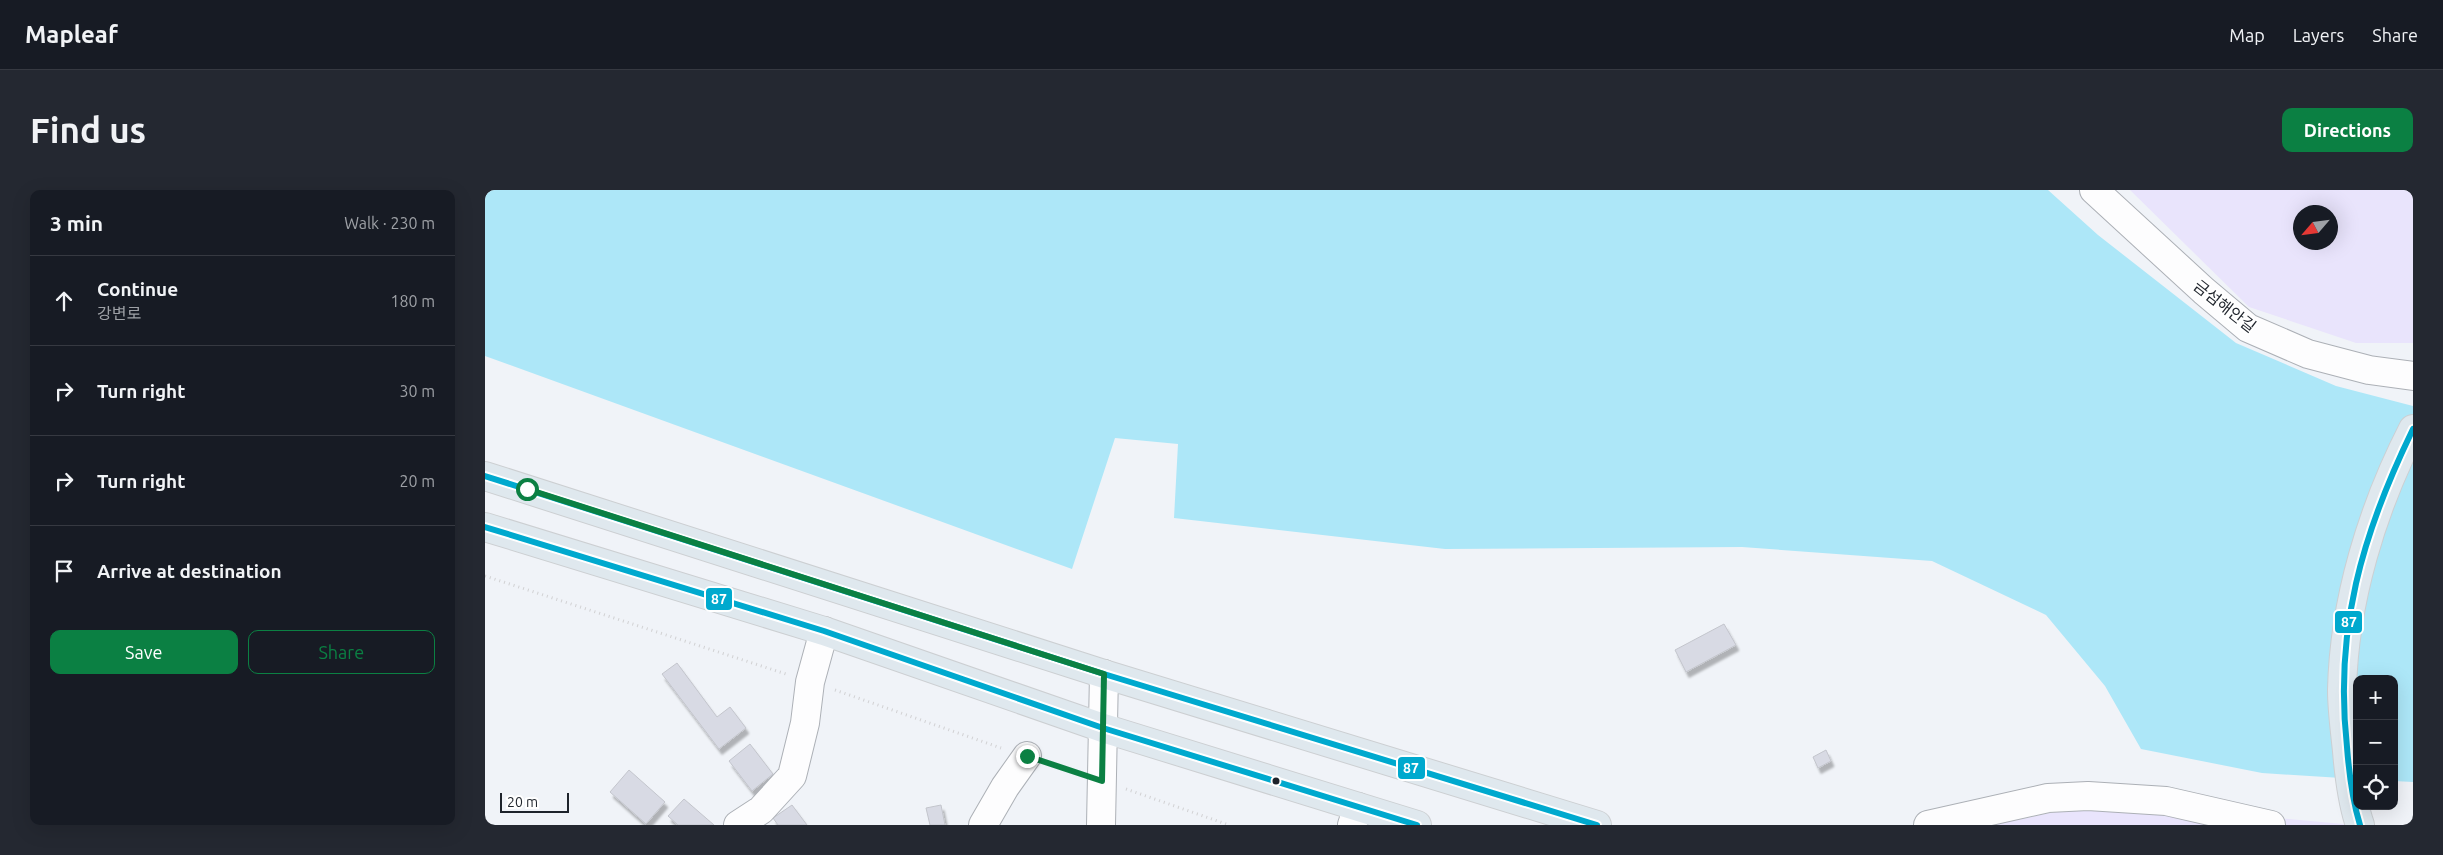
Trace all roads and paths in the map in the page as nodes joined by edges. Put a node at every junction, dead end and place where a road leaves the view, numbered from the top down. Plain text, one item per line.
1 (2094, 190) edge
2 (2413, 376) edge
3 (2413, 429) edge
4 (485, 476) edge
5 (485, 527) edge
6 (485, 576) edge
7 (824, 631) junction
8 (1104, 674) junction
9 (810, 682) junction
10 (1103, 728) junction
11 (1027, 756) junction
12 (1102, 781) junction
13 (1355, 816) edge
14 (738, 825) edge
15 (983, 825) edge
16 (1101, 825) edge
17 (1229, 825) edge
18 (1417, 825) edge
19 (1597, 825) edge
20 (1928, 825) edge
21 (2271, 825) edge
22 (2360, 825) edge

1 - 2 street, 금섬해안길
3 - 22 main road
4 - 8 main road
5 - 7 main road
6 - 9 path
7 - 9 street
7 - 10 main road
8 - 10 street
8 - 19 main road
9 - 11 path
9 - 14 street
10 - 12 street
10 - 13 main road
11 - 12 path
11 - 15 street
12 - 16 street
12 - 17 path
13 - 18 main road
20 - 21 street

